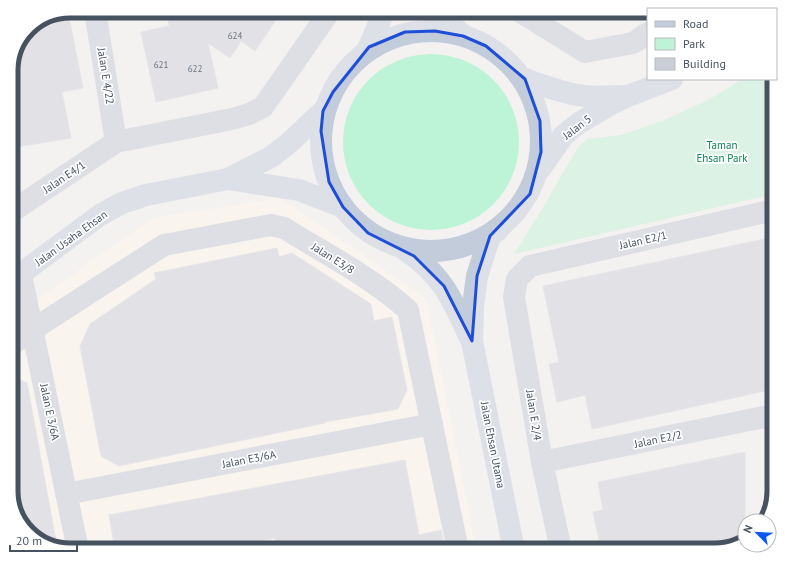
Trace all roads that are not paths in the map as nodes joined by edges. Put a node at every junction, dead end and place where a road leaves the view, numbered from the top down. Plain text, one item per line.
1 (96, 18) edge
2 (325, 18) edge
3 (381, 18) edge
4 (441, 18) edge
5 (530, 18) edge
6 (463, 36) junction
7 (641, 38) edge
8 (370, 47) junction
9 (524, 79) junction
10 (669, 80) edge
11 (628, 96) junction
12 (323, 111) junction
13 (116, 142) junction
14 (538, 171) junction
15 (228, 179) junction
16 (18, 207) edge
17 (343, 207) junction
18 (767, 212) edge
19 (506, 223) junction
20 (401, 248) junction
21 (18, 276) edge
22 (517, 278) joint
23 (18, 284) edge
24 (32, 330) junction
25 (18, 340) edge
26 (472, 341) junction
27 (767, 416) edge
28 (432, 424) junction
29 (542, 462) junction
30 (66, 494) junction
31 (76, 543) edge
32 (457, 543) edge
33 (513, 543) edge
34 (559, 543) edge

1 - 13 street, Jalan E 4/22
2 - 13 street
3 - 8 street
4 - 6 street
5 - 7 street
6 - 8 street
6 - 9 street
8 - 12 street
9 - 11 street, Jalan 5
9 - 14 street
10 - 11 street, Jalan 5
11 - 14 street, Jalan 5
12 - 15 street, Jalan Usaha Ehsan
12 - 17 street
13 - 16 street, Jalan E4/1
14 - 19 street
15 - 17 street, Jalan Usaha Ehsan
15 - 21 street, Jalan Usaha Ehsan
17 - 20 street
18 - 22 street, Jalan E2/1
19 - 20 street
19 - 26 street, Jalan Ehsan Utama
20 - 26 street, Jalan Ehsan Utama
22 - 29 street, Jalan E 2/4
23 - 24 street, Jalan E 3/6A
24 - 25 street, Jalan E3/8
24 - 28 street, Jalan E3/8
24 - 30 street, Jalan E 3/6A
26 - 33 street, Jalan Ehsan Utama
27 - 29 street, Jalan E2/2
28 - 30 street, Jalan E3/6A
28 - 32 street, Jalan E3/8
29 - 34 street, Jalan E 2/4
30 - 31 street, Jalan E 3/6A

